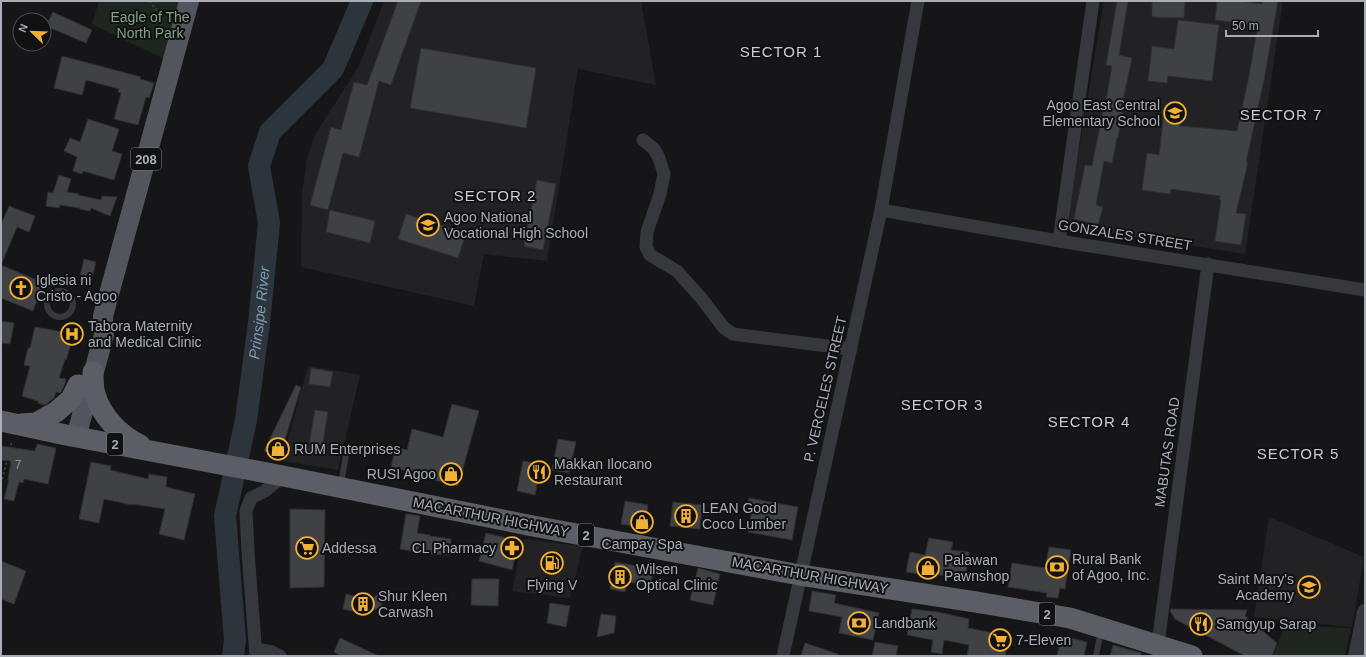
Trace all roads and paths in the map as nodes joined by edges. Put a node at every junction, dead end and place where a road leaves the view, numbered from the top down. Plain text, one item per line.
1 (150, 1) edge
2 (189, 1) edge
3 (918, 1) edge
4 (1093, 1) edge
5 (162, 26) dead end
6 (643, 140) dead end
7 (881, 210) junction
8 (1059, 241) junction
9 (1208, 264) junction
10 (1365, 290) edge
11 (54, 316) joint
12 (851, 349) junction
13 (86, 378) junction
14 (11, 427) edge
15 (71, 436) junction
16 (348, 449) dead end
17 (153, 452) junction
18 (274, 474) junction
19 (1, 484) edge
20 (341, 487) junction
21 (800, 575) junction
22 (1365, 612) edge
23 (1102, 627) junction
24 (1158, 644) junction
25 (256, 653) edge
26 (280, 656) edge
27 (783, 656) edge
28 (1096, 656) edge
29 (1192, 656) edge
30 (1356, 656) edge

1 - 5 path
2 - 13 main road, 208
3 - 7 street, P. VERCELES STREET
4 - 8 street
6 - 12 street
7 - 8 street, GONZALES STREET
7 - 12 street, P. VERCELES STREET
8 - 9 street, GONZALES STREET
9 - 10 street, GONZALES STREET
9 - 24 street, MABUTAS ROAD
11 - 11 lane
12 - 21 street, P. VERCELES STREET
13 - 14 highway
13 - 15 main road, 208
13 - 17 highway
14 - 15 highway, MACARTHUR HIGHWAY / 2
14 - 19 path
15 - 17 highway, MACARTHUR HIGHWAY / 2
16 - 20 lane
17 - 18 highway, MACARTHUR HIGHWAY / 2
18 - 20 highway, MACARTHUR HIGHWAY / 2
18 - 25 street
20 - 21 highway, MACARTHUR HIGHWAY / 2
21 - 23 highway, MACARTHUR HIGHWAY / 2
21 - 27 street, P. VERCELES STREET
22 - 30 street
23 - 24 highway, MACARTHUR HIGHWAY / 2
23 - 28 lane
24 - 29 highway, MACARTHUR HIGHWAY / 2
25 - 26 street

